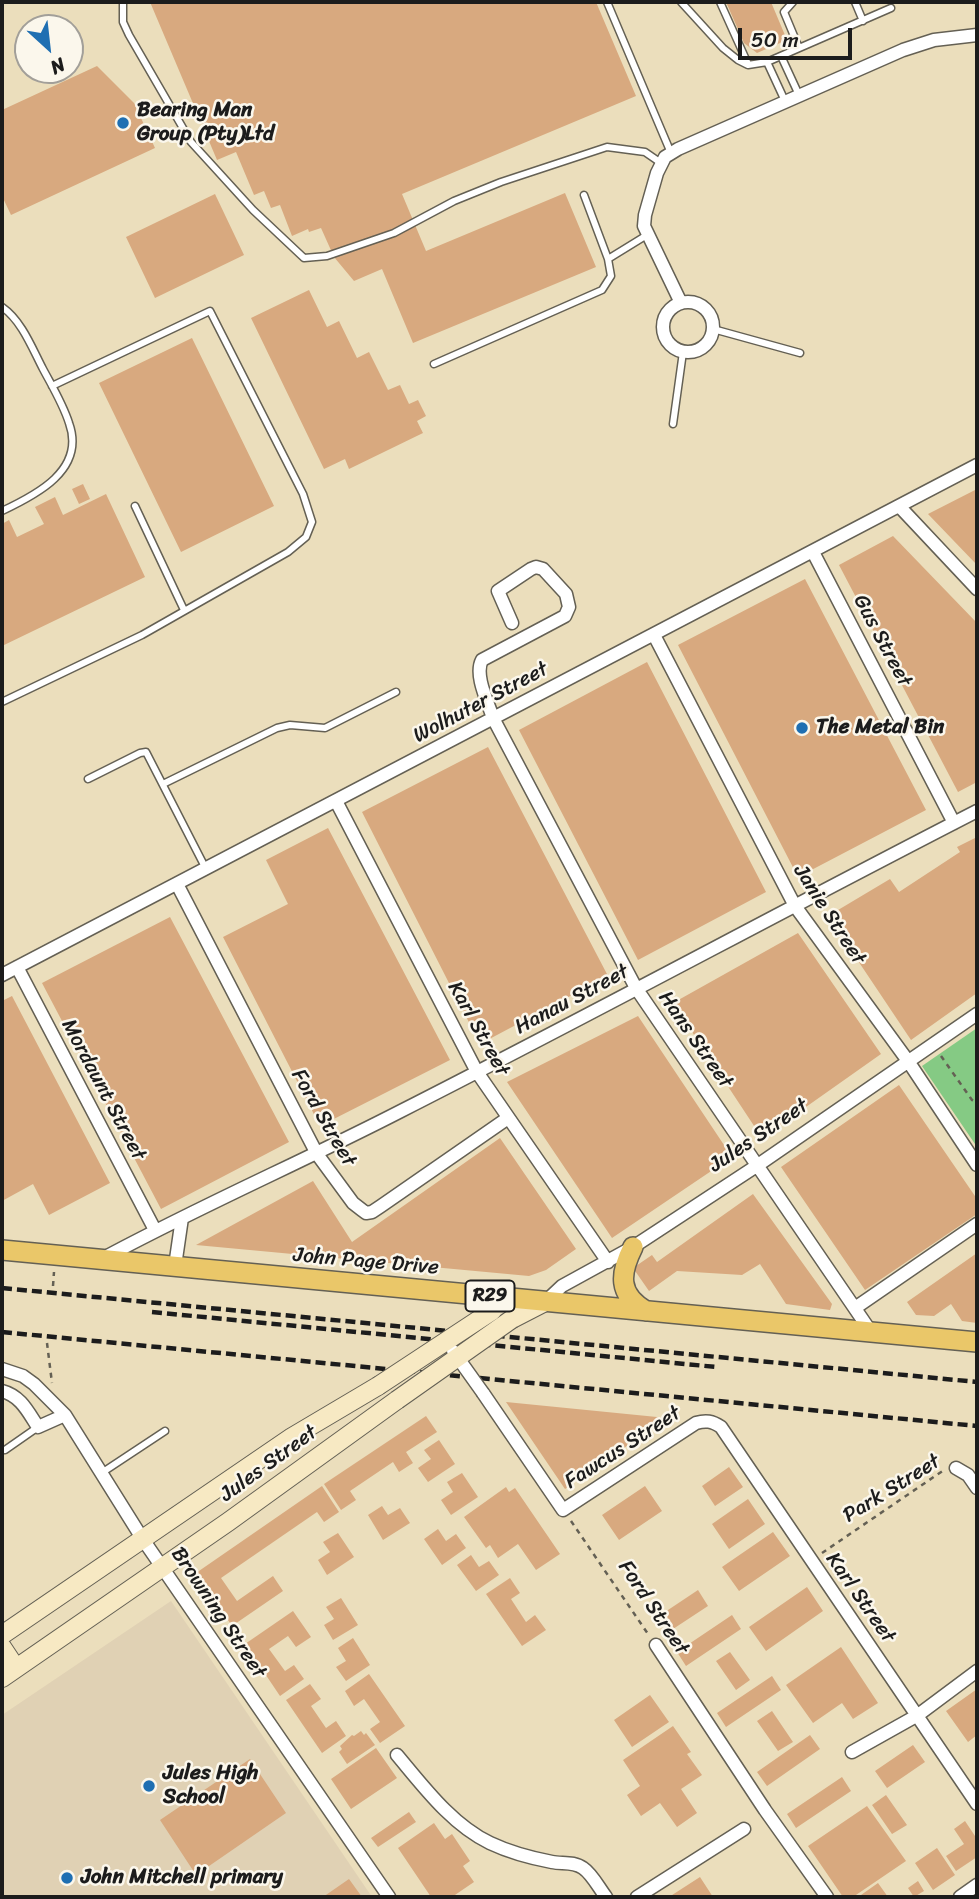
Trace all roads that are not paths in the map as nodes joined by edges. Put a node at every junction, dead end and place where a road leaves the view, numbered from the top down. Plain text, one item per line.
1 (123, 2) edge
2 (607, 2) edge
3 (681, 2) edge
4 (720, 2) edge
5 (793, 2) edge
6 (855, 2) edge
7 (891, 8) dead end
8 (863, 21) junction
9 (977, 35) edge
10 (799, 48) junction
11 (781, 56) junction
12 (767, 62) junction
13 (748, 65) junction
14 (799, 95) junction
15 (785, 101) junction
16 (671, 153) junction
17 (661, 163) junction
18 (584, 195) dead end
19 (648, 235) junction
20 (608, 259) junction
21 (681, 303) junction
22 (2, 307) edge
23 (713, 329) junction
24 (683, 352) junction
25 (800, 353) dead end
26 (434, 364) dead end
27 (52, 386) junction
28 (673, 424) dead end
29 (977, 465) edge
30 (135, 506) dead end
31 (899, 506) junction
32 (2, 511) edge
33 (814, 552) junction
34 (977, 589) edge
35 (184, 610) junction
36 (512, 623) dead end
37 (654, 635) junction
38 (396, 692) dead end
39 (2, 702) edge
40 (493, 718) junction
41 (88, 779) dead end
42 (163, 784) junction
43 (336, 801) junction
44 (977, 811) edge
45 (954, 823) junction
46 (206, 869) junction
47 (177, 884) junction
48 (795, 906) junction
49 (17, 967) junction
50 (2, 975) edge
51 (636, 988) junction
52 (977, 1014) edge
53 (908, 1062) junction
54 (477, 1072) junction
55 (508, 1118) junction
56 (317, 1154) junction
57 (977, 1164) edge
58 (758, 1165) junction
59 (182, 1218) junction
60 (977, 1224) edge
61 (155, 1230) junction
62 (633, 1247) junction
63 (2, 1250) edge
64 (103, 1259) junction
65 (608, 1262) junction
66 (175, 1266) junction
67 (562, 1286) junction
68 (518, 1298) junction
69 (545, 1302) junction
70 (855, 1308) junction
71 (646, 1311) junction
72 (872, 1332) junction
73 (445, 1341) junction
74 (977, 1342) edge
75 (457, 1356) junction
76 (2, 1369) edge
77 (2, 1391) edge
78 (65, 1415) junction
79 (705, 1420) joint
80 (38, 1427) junction
81 (165, 1431) dead end
82 (292, 1437) junction
83 (5, 1450) dead end
84 (310, 1464) junction
85 (956, 1468) road end
86 (103, 1472) junction
87 (977, 1488) edge
88 (142, 1538) junction
89 (163, 1567) junction
90 (2, 1636) edge
91 (656, 1646) road end
92 (977, 1671) edge
93 (9, 1673) edge
94 (918, 1715) junction
95 (852, 1752) dead end
96 (397, 1755) dead end
97 (977, 1804) edge
98 (744, 1829) dead end
99 (977, 1885) edge
100 (388, 1897) edge
101 (606, 1897) edge
102 (637, 1897) edge
103 (827, 1897) edge
104 (960, 1897) edge

1 - 17 lane
2 - 16 lane
3 - 13 lane
4 - 13 lane
5 - 10 lane
6 - 8 lane
7 - 8 lane
8 - 10 lane
9 - 14 street
10 - 11 lane
11 - 12 lane
11 - 14 lane
12 - 13 lane
12 - 15 lane
14 - 15 street
15 - 16 street
16 - 17 street
17 - 19 street
18 - 20 lane
19 - 20 lane
19 - 21 street
20 - 26 lane
21 - 23 street
21 - 24 street
22 - 27 lane
23 - 24 street
23 - 25 lane
24 - 28 lane
27 - 32 lane
27 - 35 lane
29 - 31 street, Wolhuter Street
30 - 35 lane
31 - 33 street, Wolhuter Street
31 - 34 street
33 - 37 street, Wolhuter Street
33 - 45 street, Gus Street
35 - 39 lane
36 - 40 street, Hans Street
37 - 40 street, Wolhuter Street
37 - 48 street, Janie Street
38 - 42 lane
40 - 43 street, Wolhuter Street
40 - 51 street, Hans Street
41 - 42 lane
42 - 46 lane
43 - 46 street, Wolhuter Street
43 - 54 street, Karl Street
44 - 45 street, Hanau Street
45 - 48 street, Hanau Street
46 - 47 street, Wolhuter Street
47 - 49 street, Wolhuter Street
47 - 56 street, Ford Street
48 - 51 street, Hanau Street
48 - 53 street, Janie Street
49 - 50 street, Wolhuter Street
49 - 61 street, Mordaunt Street
51 - 54 street, Hanau Street
51 - 58 street, Hans Street
52 - 53 street, Jules Street
53 - 57 street, Janie Street
53 - 58 street, Jules Street
54 - 55 street, Karl Street
54 - 56 street, Hanau Street
55 - 56 street, Ford Street
55 - 65 street, Karl Street
56 - 59 street, Hanau Street
58 - 62 street, Jules Street
58 - 70 street, Hans Street
59 - 61 street, Hanau Street
59 - 66 street
60 - 70 street
61 - 64 street, Hanau Street
62 - 65 street, Jules Street
62 - 71 main road
63 - 64 main road, John Page Drive / R29
64 - 66 main road, John Page Drive / R29
65 - 67 street, Jules Street
66 - 68 main road, John Page Drive / R29
67 - 68 street, Jules Street
67 - 69 street, Jules Street
68 - 69 main road, John Page Drive / R29
68 - 73 main road, Jules Street, bridge
69 - 71 main road, John Page Drive / R29
69 - 75 main road, Jules Street, bridge
70 - 72 street, Hans Street
71 - 72 main road, John Page Drive / R29
72 - 74 main road, John Page Drive / R29
73 - 75 street, bridge
73 - 82 main road, Jules Street, bridge
75 - 79 street, Fawcus Street, bridge
75 - 84 main road, Jules Street, bridge
76 - 78 street, Browning Street
77 - 80 street
78 - 80 street
78 - 86 street, Browning Street
79 - 94 street, Karl Street
80 - 83 lane
81 - 86 lane
82 - 84 main road
82 - 88 main road, Jules Street
84 - 89 main road, Jules Street
85 - 87 street
86 - 88 street, Browning Street
88 - 89 street, Browning Street
88 - 90 main road, Jules Street
89 - 93 main road, Jules Street
89 - 100 street, Browning Street
90 - 93 main road
91 - 103 street, Ford Street
92 - 94 street
94 - 95 street
94 - 97 street, Karl Street
96 - 101 street
98 - 102 street
99 - 104 street

